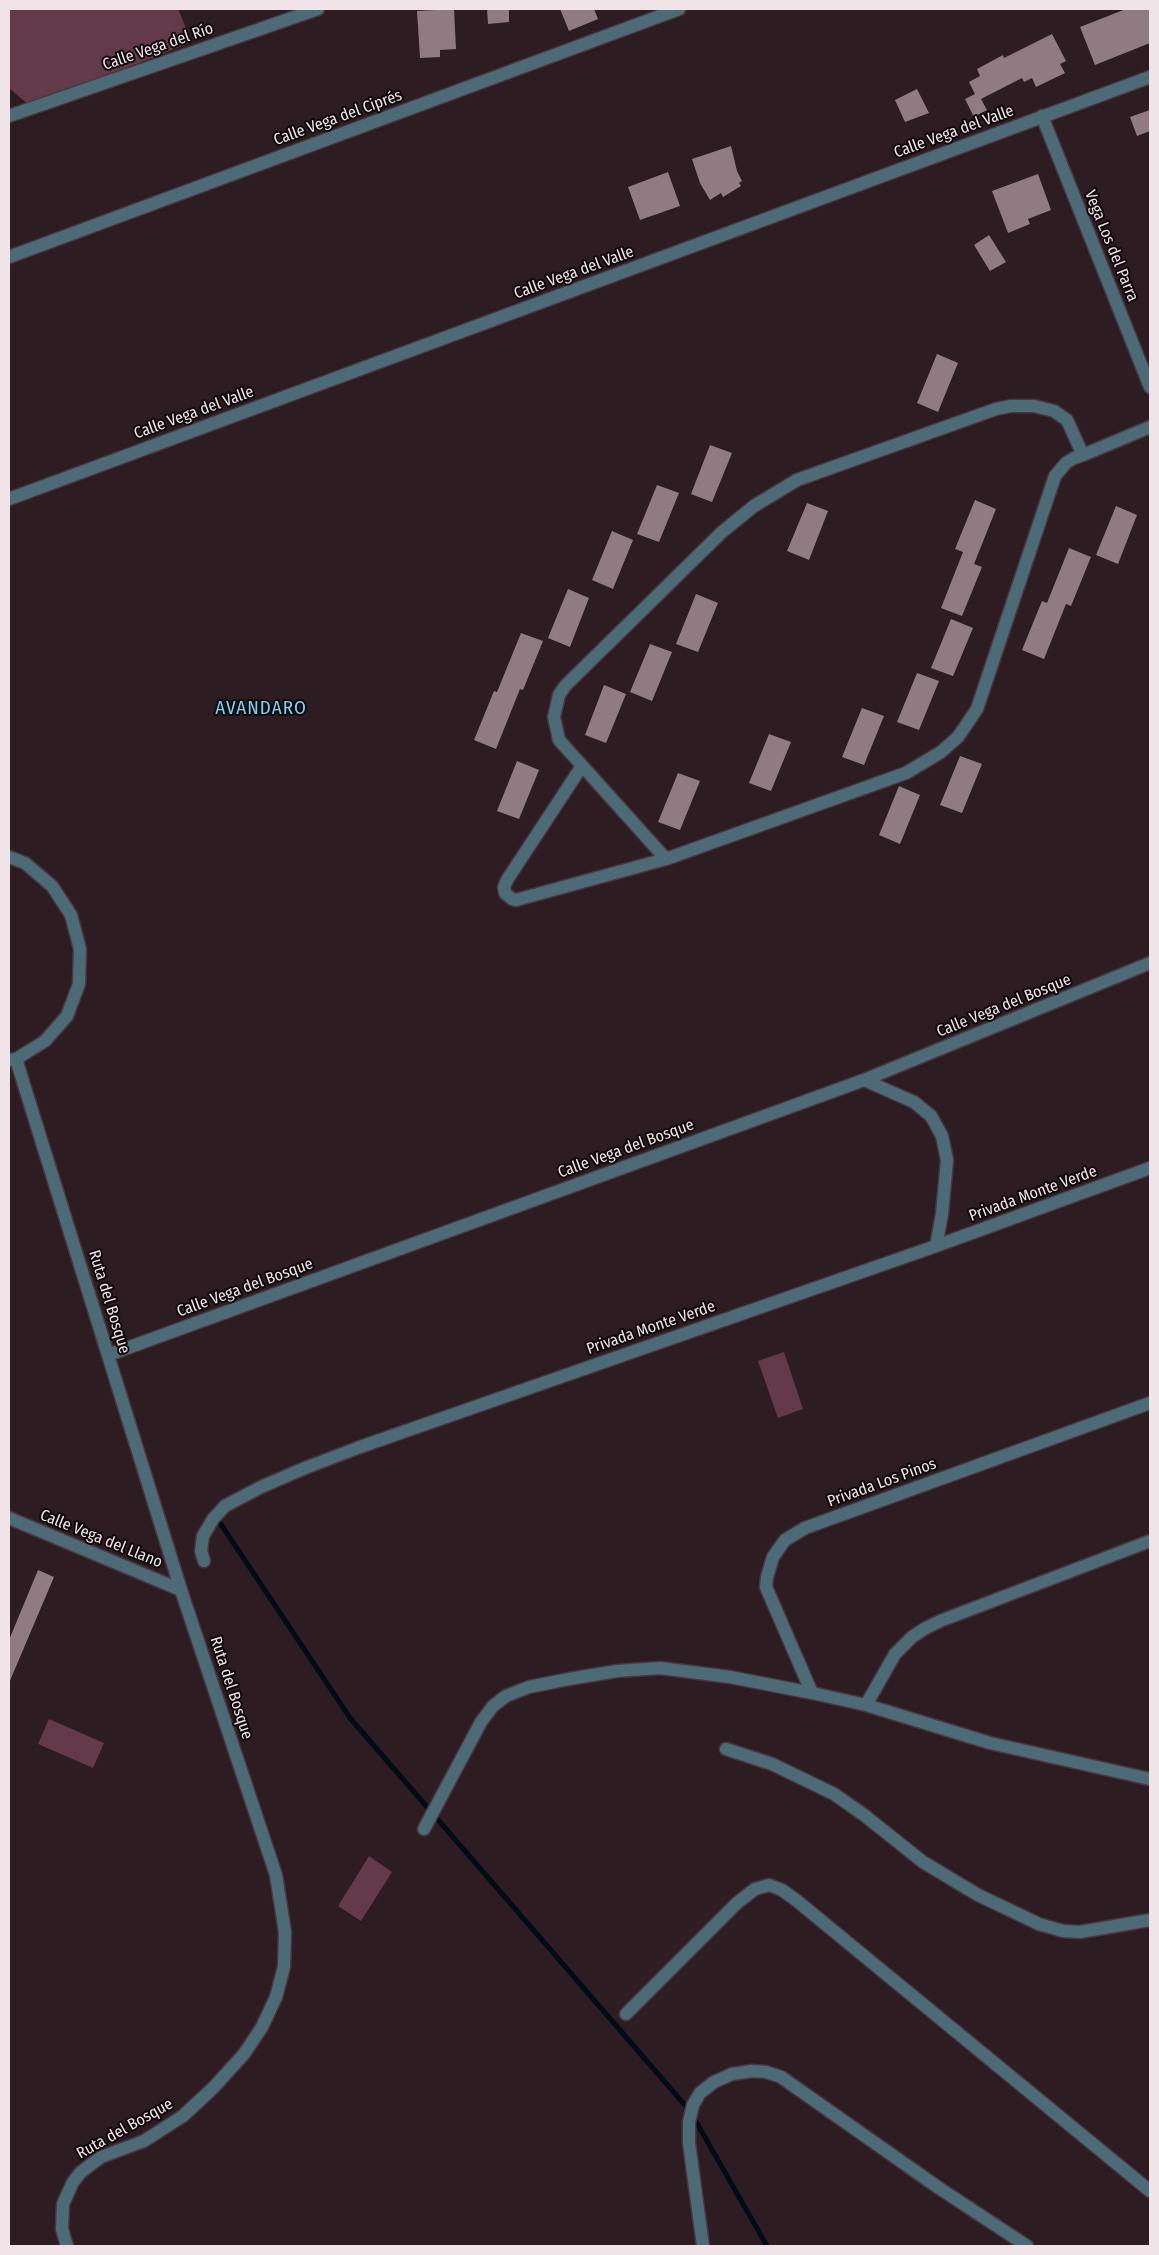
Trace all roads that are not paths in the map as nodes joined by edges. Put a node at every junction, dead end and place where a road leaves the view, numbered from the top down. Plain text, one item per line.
1 (679, 9) edge
2 (313, 10) edge
3 (1150, 77) edge
4 (9, 116) edge
5 (1042, 116) junction
6 (9, 257) edge
7 (1150, 386) edge
8 (1150, 426) edge
9 (1083, 455) junction
10 (9, 499) edge
11 (582, 766) junction
12 (9, 857) edge
13 (666, 858) junction
14 (1150, 964) edge
15 (12, 1059) edge
16 (864, 1080) junction
17 (1150, 1168) edge
18 (936, 1246) junction
19 (108, 1355) junction
20 (1150, 1403) edge
21 (9, 1518) edge
22 (1150, 1541) edge
23 (204, 1561) dead end
24 (181, 1590) junction
25 (812, 1693) junction
26 (866, 1705) junction
27 (726, 1748) dead end
28 (1150, 1779) edge
29 (424, 1829) dead end
30 (1150, 1920) edge
31 (626, 2014) dead end
32 (1150, 2191) edge
33 (67, 2246) edge
34 (703, 2246) edge
35 (1027, 2246) edge

1 - 6 street, Calle Vega del Ciprés
2 - 4 street, Calle Vega del Río
3 - 5 street, Calle Vega del Valle
5 - 7 street, Vega Los del Parra
5 - 10 street, Calle Vega del Valle
8 - 9 street
9 - 11 street
9 - 13 street
11 - 13 street
11 - 13 street
12 - 15 street
14 - 16 street, Calle Vega del Bosque
15 - 19 street, Ruta del Bosque
16 - 18 street
16 - 19 street, Calle Vega del Bosque
17 - 18 street, Privada Monte Verde
18 - 23 street, Privada Monte Verde
19 - 24 street, Ruta del Bosque
20 - 25 street, Privada Los Pinos
21 - 24 street, Calle Vega del Llano
22 - 26 street
24 - 33 street, Ruta del Bosque
25 - 26 street
25 - 29 street
26 - 28 street
27 - 30 street
31 - 32 street
34 - 35 street

